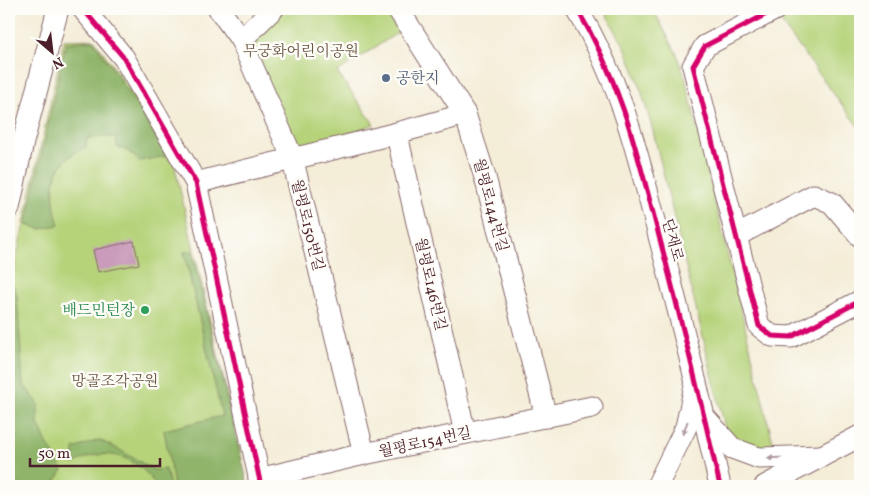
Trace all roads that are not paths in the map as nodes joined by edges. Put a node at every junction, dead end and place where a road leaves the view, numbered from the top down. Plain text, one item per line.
1 (58, 9) edge
2 (83, 9) edge
3 (218, 9) edge
4 (273, 9) edge
5 (398, 9) edge
6 (577, 9) edge
7 (776, 9) edge
8 (241, 40) junction
9 (464, 114) junction
10 (397, 135) junction
11 (292, 157) junction
12 (196, 183) junction
13 (9, 204) edge
14 (736, 236) junction
15 (860, 236) edge
16 (860, 300) edge
17 (696, 381) junction
18 (592, 407) dead end
19 (704, 416) junction
20 (546, 417) junction
21 (466, 433) junction
22 (860, 436) edge
23 (364, 454) junction
24 (822, 456) junction
25 (260, 483) edge
26 (657, 486) edge
27 (720, 486) edge
28 (765, 486) edge

1 - 13 street
2 - 12 street
3 - 8 street, 월평로150번길
4 - 8 street
5 - 9 street, 월평로144번길
6 - 17 street, 단재로
7 - 14 street
8 - 11 street, 월평로150번길
9 - 10 street
9 - 20 street, 월평로144번길
10 - 11 street
10 - 21 street, 월평로146번길
11 - 12 street
11 - 23 street, 월평로150번길
12 - 25 street
14 - 15 street
14 - 16 street
17 - 19 street, 단재로
17 -> 26 street
18 - 20 street, 월평로154번길
24 -> 19 street
19 - 27 street, 단재로
20 - 21 street, 월평로154번길
21 - 23 street, 월평로154번길
22 - 24 street
23 - 25 street, 월평로154번길
24 - 28 street

